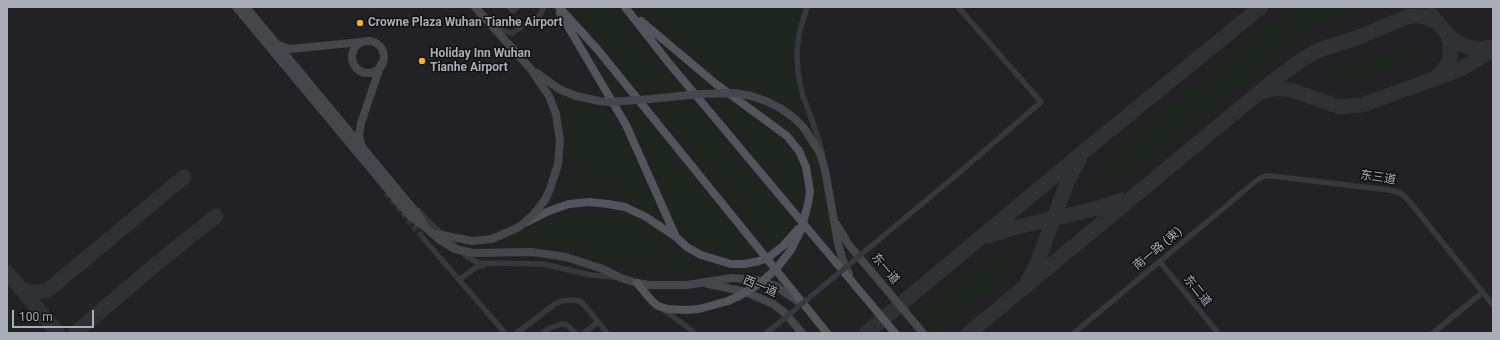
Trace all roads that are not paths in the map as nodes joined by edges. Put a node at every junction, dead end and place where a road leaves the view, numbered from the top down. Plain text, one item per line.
1 (232, 7) edge
2 (236, 7) edge
3 (246, 7) edge
4 (475, 7) edge
5 (509, 7) edge
6 (517, 7) edge
7 (544, 7) edge
8 (558, 7) edge
9 (807, 7) edge
10 (958, 7) edge
11 (627, 9) edge
12 (239, 16) dead end
13 (494, 27) junction
14 (361, 42) junction
15 (278, 46) junction
16 (381, 64) junction
17 (530, 68) junction
18 (362, 146) junction
19 (825, 170) junction
20 (1256, 181) joint
21 (833, 217) junction
22 (805, 218) junction
23 (519, 226) junction
24 (429, 230) junction
25 (676, 237) junction
26 (423, 238) tunnel mouth
27 (1160, 262) junction
28 (490, 264) junction
29 (621, 278) junction
30 (459, 280) junction
31 (853, 282) junction
32 (637, 283) junction
33 (699, 283) junction
34 (1483, 292) junction
35 (1493, 304) edge
36 (658, 306) junction
37 (808, 309) junction
38 (598, 322) junction
39 (505, 333) edge
40 (517, 333) edge
41 (543, 333) edge
42 (575, 333) edge
43 (584, 333) edge
44 (608, 333) edge
45 (693, 333) edge
46 (766, 333) edge
47 (802, 333) edge
48 (827, 333) edge
49 (895, 333) edge
50 (923, 333) edge
51 (1074, 333) edge
52 (1218, 333) edge
53 (1433, 333) edge

1 - 12 street
2 - 24 main road
3 - 15 main road, bridge
3 - 28 street
4 - 13 main road
5 - 6 street
7 - 13 street
8 - 25 main road
8 - 37 main road
9 - 19 street
10 - 46 street, bridge
11 - 22 main road, bridge
11 - 31 main road
13 - 17 main road
14 - 15 main road, bridge
14 - 16 main road
14 - 16 main road, bridge
15 - 18 main road, bridge
16 - 18 main road, bridge
17 - 19 main road, bridge
17 - 23 main road, bridge
18 - 24 main road, bridge
19 - 21 main road
20 - 27 street, 南一路 (東)
20 - 34 street, 东三道
21 - 31 main road
21 - 50 main road, 东一道
22 - 25 main road, bridge
22 - 36 main road, bridge
23 - 24 main road, bridge
23 - 25 main road, bridge
24 - 29 main road, bridge
26 - 30 street
27 - 51 street, 南一路 (東)
27 - 52 street, 东二道
28 - 29 street
28 - 30 street
29 - 32 main road
30 - 39 street
31 - 49 main road
32 - 33 main road
32 - 36 main road
33 - 37 main road
33 - 47 main road, 西一道
34 - 35 street, 东三道
34 - 53 street
36 - 45 street
37 - 48 main road
38 - 40 street
38 - 43 street
38 - 44 street
41 - 42 street

